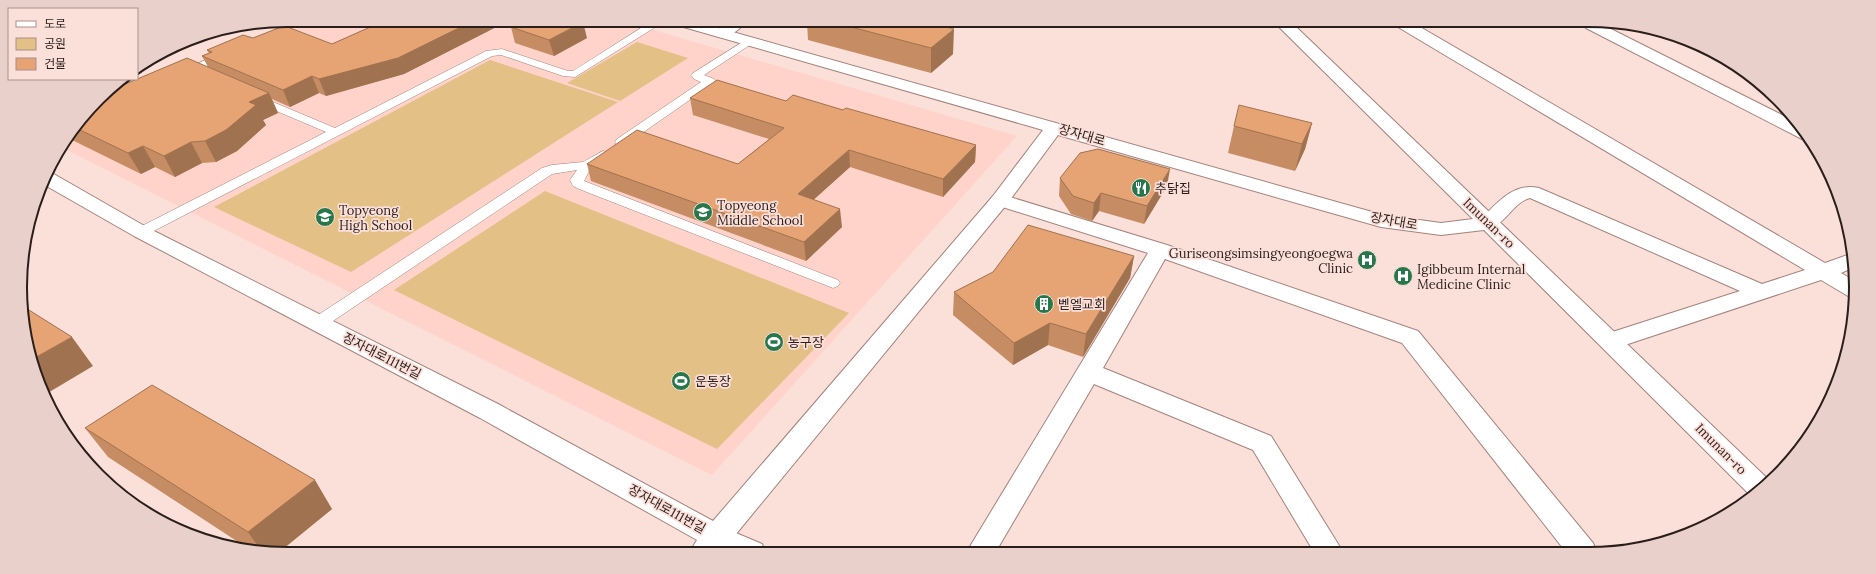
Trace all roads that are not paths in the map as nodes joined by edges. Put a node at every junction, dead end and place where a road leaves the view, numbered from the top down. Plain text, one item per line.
1 (650, 27) edge
2 (698, 27) edge
3 (730, 27) edge
4 (1287, 27) edge
5 (1408, 27) edge
6 (1596, 27) edge
7 (722, 33) junction
8 (749, 41) junction
9 (238, 49) edge
10 (212, 80) edge
11 (248, 95) edge
12 (1055, 127) junction
13 (1794, 128) edge
14 (335, 132) junction
15 (586, 165) junction
16 (51, 179) edge
17 (1000, 200) junction
18 (1488, 223) junction
19 (141, 232) junction
20 (1160, 250) junction
21 (1848, 262) edge
22 (1823, 272) junction
23 (833, 283) dead end
24 (1849, 287) edge
25 (1761, 292) junction
26 (318, 323) junction
27 (1611, 341) junction
28 (1089, 372) junction
29 (1757, 485) edge
30 (710, 545) edge
31 (720, 547) edge
32 (984, 547) edge
33 (1326, 547) edge
34 (1579, 547) edge

1 - 14 lane
2 - 7 street, 장자대로
3 - 7 street
4 - 18 street, Imunan-ro
5 - 22 street
6 - 13 street
7 - 8 street, 장자대로
8 - 12 street, 장자대로
8 - 15 lane
9 - 10 lane
11 - 14 lane
12 - 17 street
12 - 18 street, 장자대로
14 - 19 lane
15 - 23 lane
15 - 26 lane
16 - 19 street, 장자대로111번길
17 - 20 street
17 - 30 street
18 - 25 street
18 - 27 street, Imunan-ro
19 - 26 street, 장자대로111번길
20 - 28 street
20 - 34 street
21 - 22 street
22 - 24 street
22 - 25 street
25 - 27 street
26 - 30 street, 장자대로111번길
27 - 29 street, Imunan-ro
28 - 32 street
28 - 33 street
30 - 31 street, 장자대로111번길

